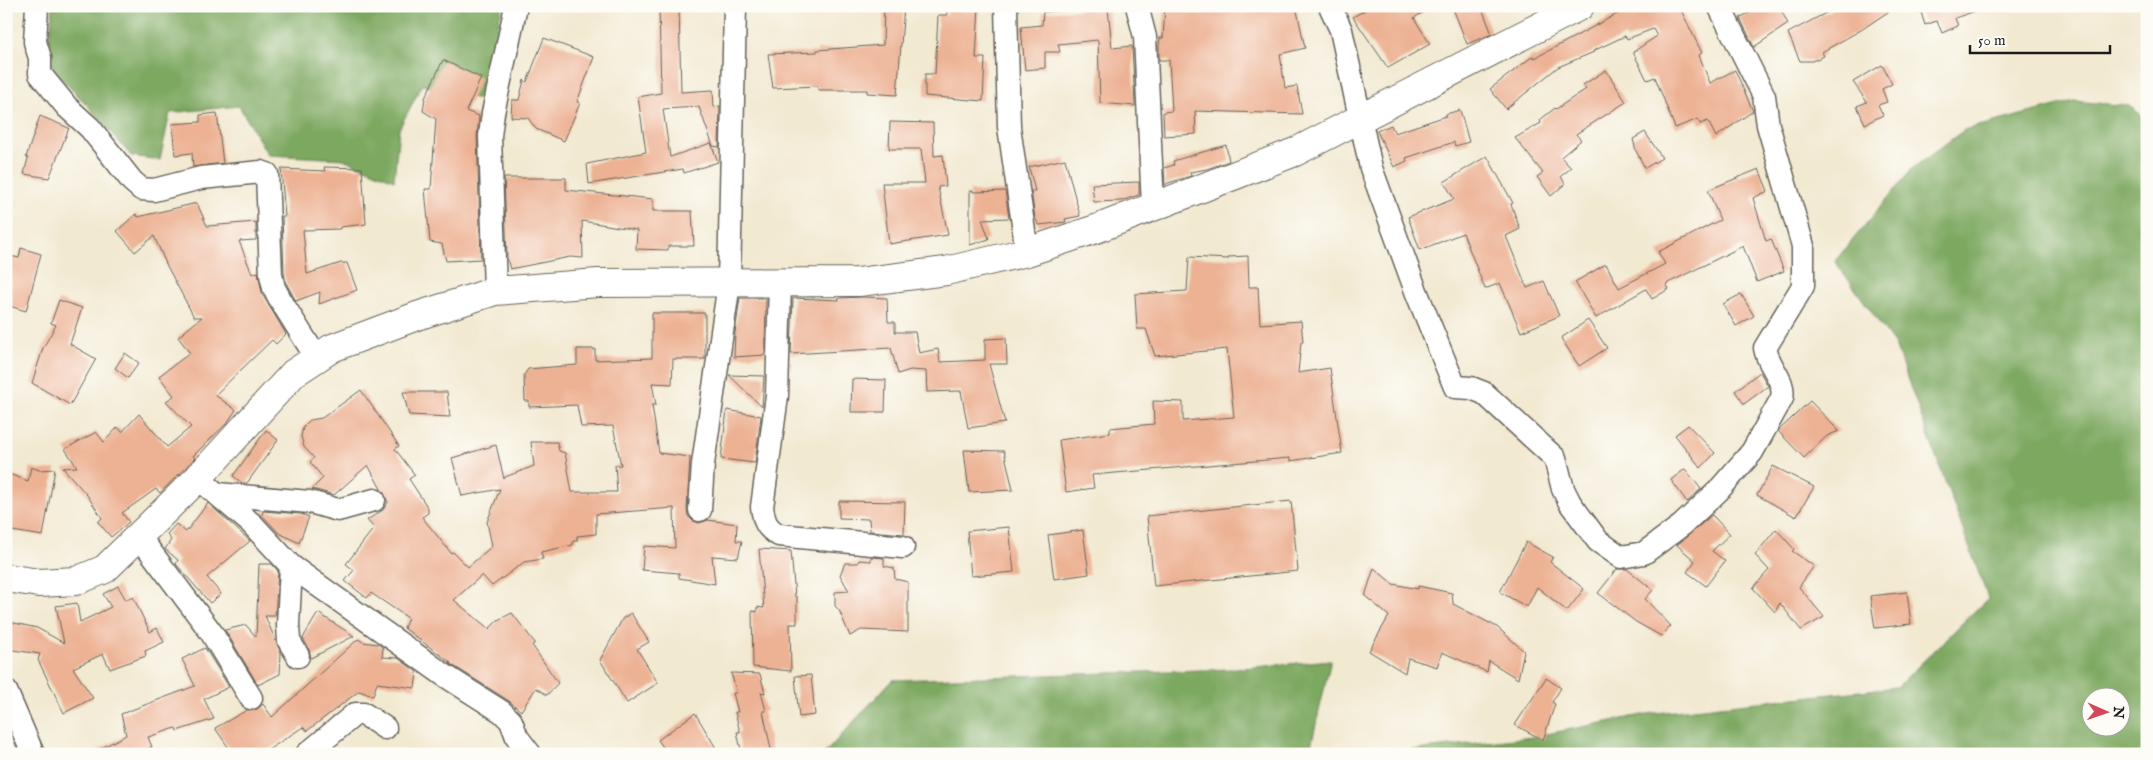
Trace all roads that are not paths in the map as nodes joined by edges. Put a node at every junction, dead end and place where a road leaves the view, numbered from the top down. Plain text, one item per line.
1 (38, 6) edge
2 (516, 6) edge
3 (735, 6) edge
4 (1006, 6) edge
5 (1137, 6) edge
6 (1330, 6) edge
7 (1580, 6) edge
8 (1719, 6) edge
9 (1361, 120) junction
10 (1153, 206) junction
11 (1027, 252) junction
12 (780, 282) junction
13 (729, 284) junction
14 (495, 291) junction
15 (316, 357) junction
16 (208, 486) junction
17 (374, 500) dead end
18 (700, 510) dead end
19 (138, 535) junction
20 (903, 547) dead end
21 (291, 566) junction
22 (7, 585) edge
23 (298, 656) dead end
24 (6, 692) edge
25 (251, 698) dead end
26 (385, 728) dead end
27 (33, 754) edge
28 (307, 754) edge
29 (530, 754) edge

1 - 15 street
2 - 14 street
3 - 13 street
4 - 11 street
5 - 10 street
6 - 9 street
7 - 9 main road
8 - 9 street
9 - 10 main road
10 - 11 main road
11 - 12 main road
12 - 13 main road
12 - 20 street
13 - 14 main road
13 - 18 street
14 - 15 main road
15 - 16 main road
16 - 17 street
16 - 19 main road
16 - 21 street
19 - 22 main road
19 - 25 street
21 - 23 street
21 - 29 street
24 - 27 street
26 - 28 street

